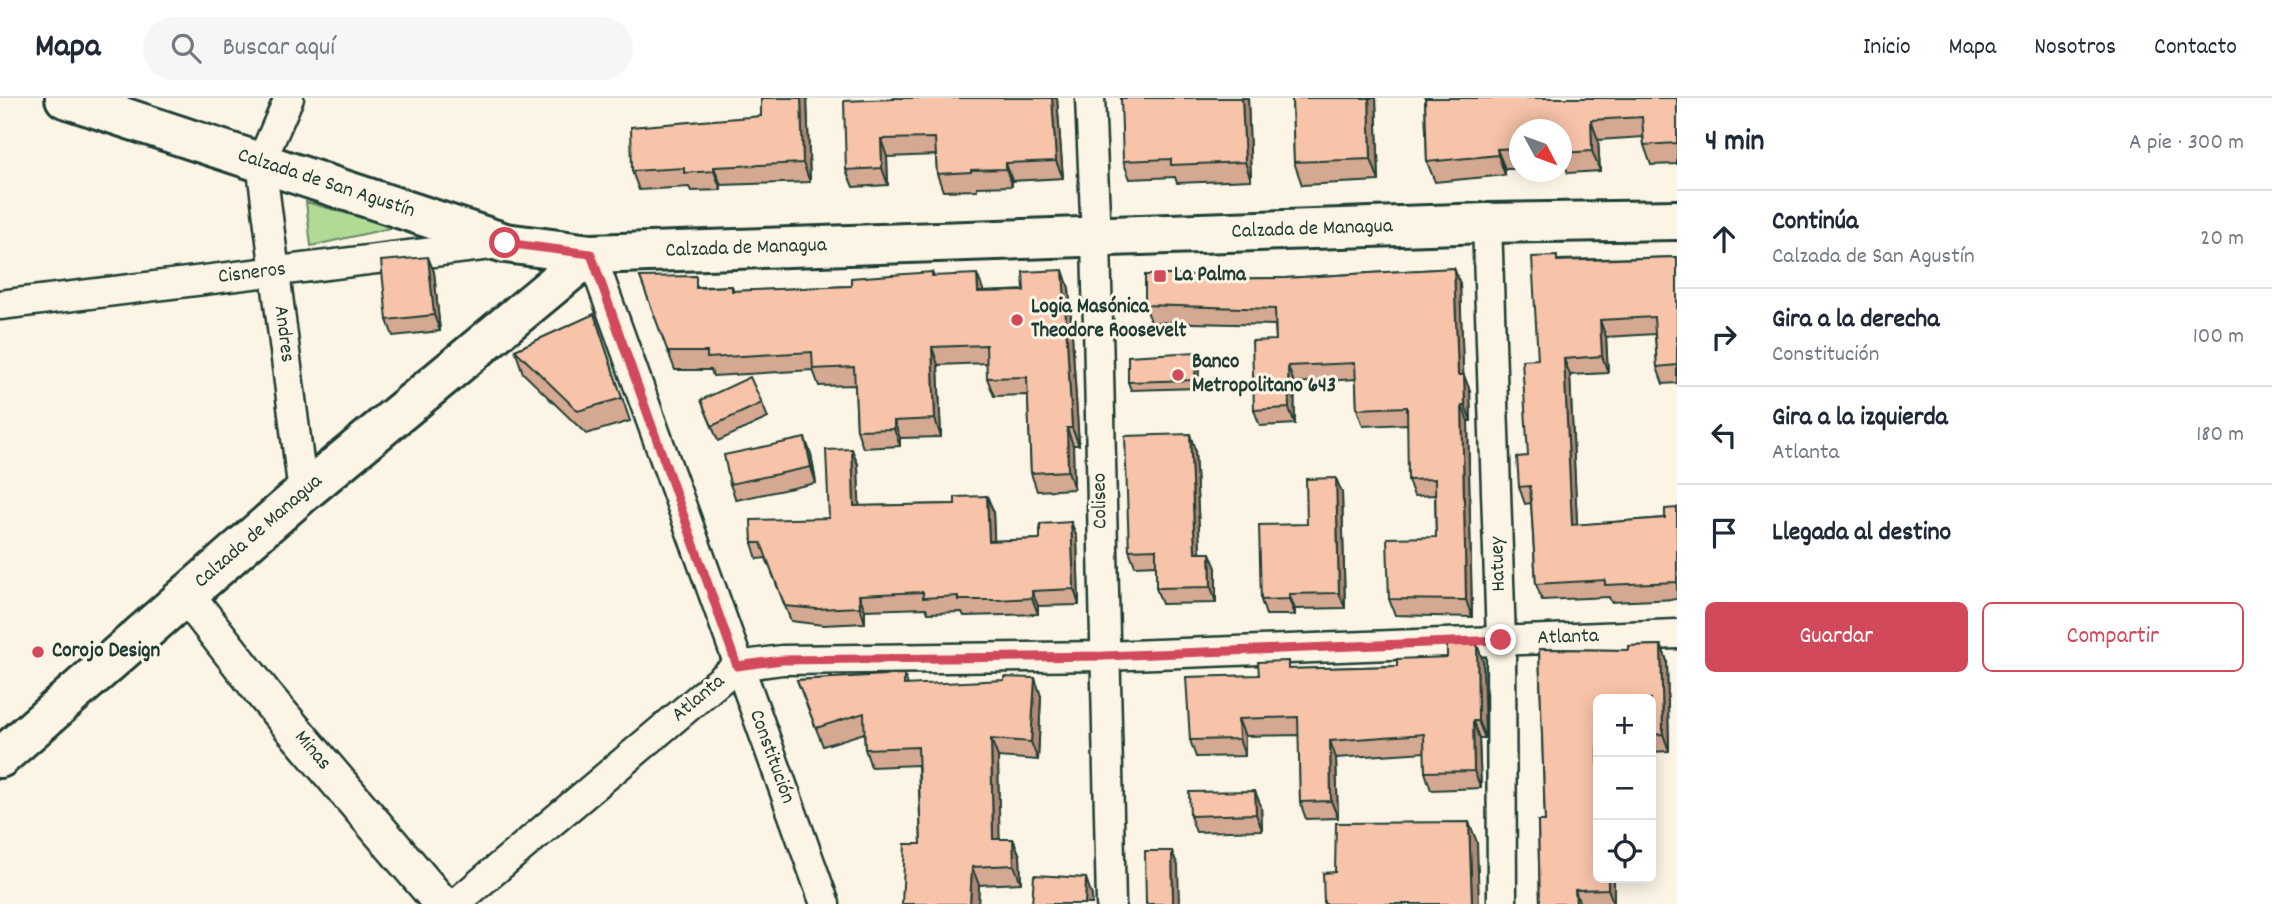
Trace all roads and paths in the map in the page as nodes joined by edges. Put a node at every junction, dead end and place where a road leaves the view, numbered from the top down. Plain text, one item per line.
1 (65, 98) edge
2 (289, 98) edge
3 (1090, 98) edge
4 (261, 162) junction
5 (1677, 220) edge
6 (1488, 223) junction
7 (1096, 238) junction
8 (505, 243) junction
9 (591, 254) junction
10 (275, 271) junction
11 (0, 305) edge
12 (303, 493) junction
13 (187, 596) junction
14 (1677, 634) edge
15 (1501, 640) junction
16 (1104, 656) junction
17 (737, 666) junction
18 (16, 732) edge
19 (0, 758) edge
20 (442, 904) edge
21 (455, 904) edge
22 (825, 904) edge
23 (1111, 904) edge
24 (1502, 904) edge

1 - 4 main road, Calzada de San Agustín
2 - 4 street
3 - 7 street, Coliseo
4 - 8 main road, Calzada de San Agustín
4 - 10 street, Andres
5 - 6 main road, Calzada de Managua
6 - 7 main road, Calzada de Managua
6 - 15 street, Hatuey
7 - 9 main road, Calzada de Managua
7 - 16 street, Coliseo
8 - 9 main road, Calzada de San Agustín
8 - 10 street, Cisneros
9 - 12 main road, Calzada de Managua
9 - 17 street, Constitución
10 - 11 street, Cisneros
10 - 12 street, Andres
12 - 13 main road, Calzada de Managua
13 - 18 main road, Calzada de Managua
13 - 20 street, Minas
14 - 15 street, Atlanta
15 - 16 street, Atlanta
15 - 24 street, Hatuey
16 - 17 street, Atlanta
16 - 23 street, Coliseo
17 - 21 street, Atlanta
17 - 22 street, Constitución
18 - 19 main road, Calzada de Managua

